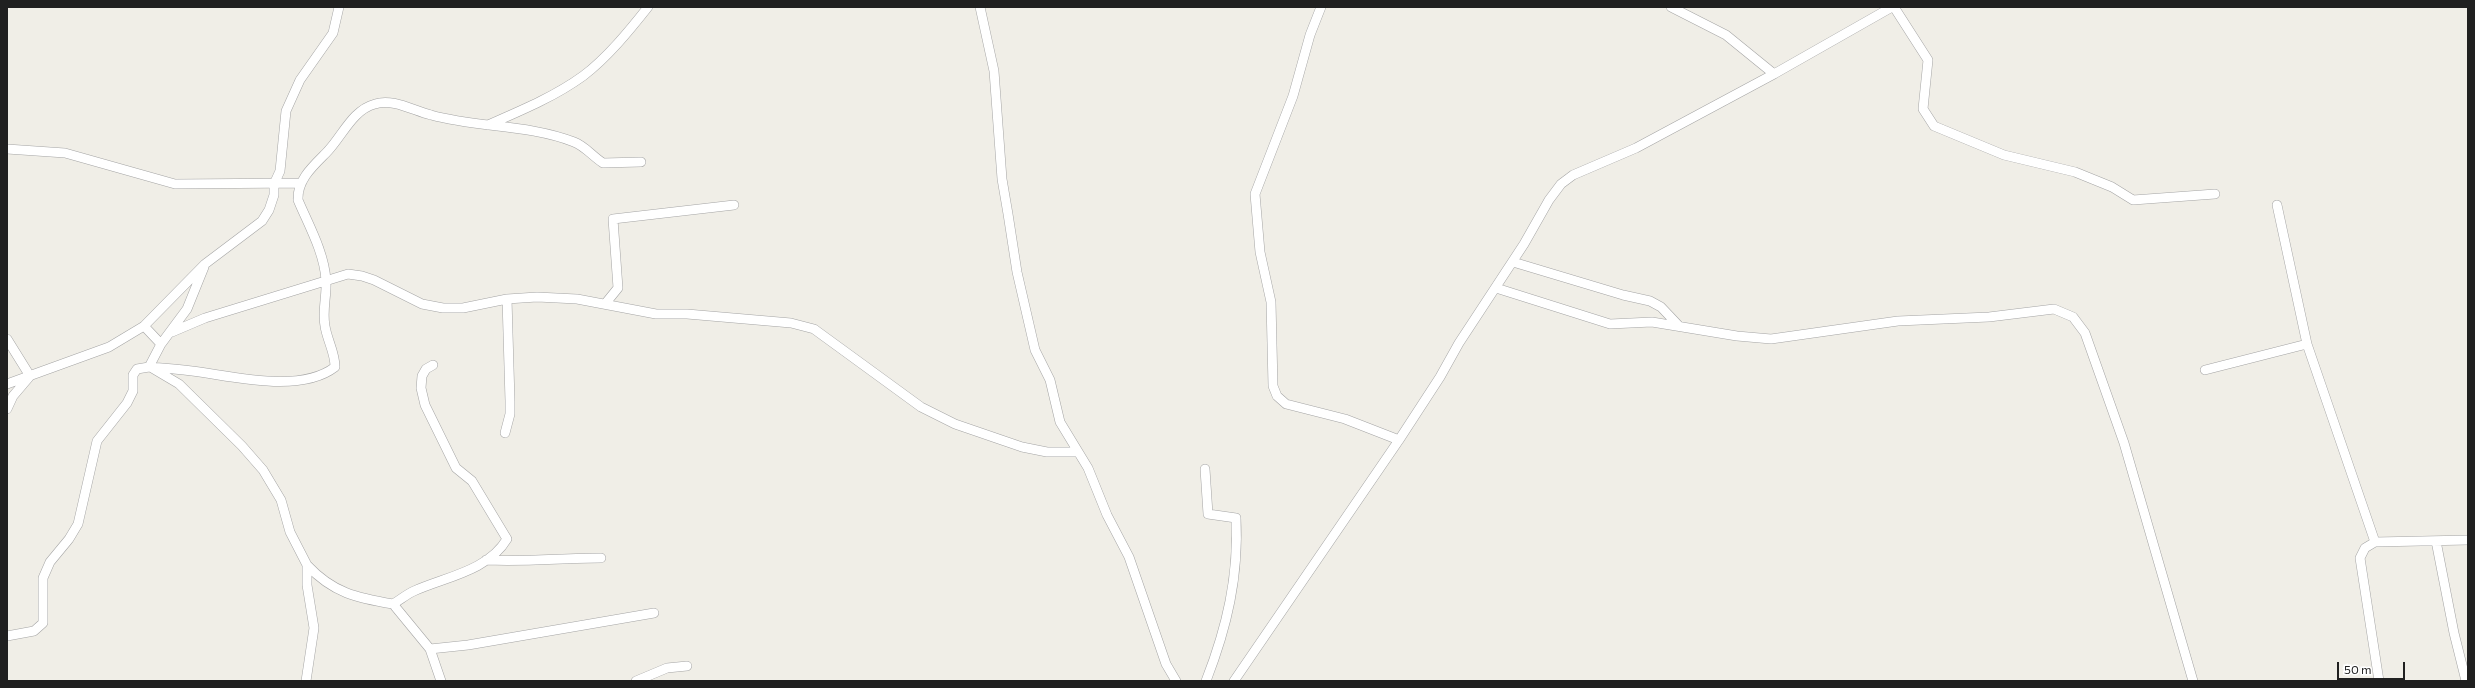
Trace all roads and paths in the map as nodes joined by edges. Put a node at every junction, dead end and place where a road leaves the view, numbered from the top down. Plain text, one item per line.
1 (339, 7) edge
2 (648, 7) edge
3 (980, 7) edge
4 (1321, 7) edge
5 (1671, 7) edge
6 (1893, 7) edge
7 (1774, 74) junction
8 (485, 126) junction
9 (7, 149) edge
10 (641, 162) dead end
11 (300, 183) junction
12 (274, 184) junction
13 (2215, 194) dead end
14 (734, 205) dead end
15 (2277, 205) dead end
16 (1513, 262) junction
17 (205, 264) junction
18 (326, 281) junction
19 (1496, 288) junction
20 (507, 299) junction
21 (605, 304) junction
22 (144, 326) junction
23 (1679, 326) junction
24 (172, 332) junction
25 (7, 339) edge
26 (161, 344) junction
27 (2307, 344) junction
28 (433, 365) dead end
29 (149, 367) junction
30 (2205, 370) dead end
31 (30, 376) junction
32 (7, 384) edge
33 (7, 409) edge
34 (505, 433) dead end
35 (1398, 440) junction
36 (1077, 452) junction
37 (1205, 469) dead end
38 (2468, 540) edge
39 (2436, 541) junction
40 (2374, 542) junction
41 (601, 558) dead end
42 (486, 560) junction
43 (307, 564) junction
44 (393, 604) junction
45 (654, 613) dead end
46 (7, 636) edge
47 (430, 649) junction
48 (686, 666) dead end
49 (306, 681) edge
50 (441, 681) edge
51 (636, 681) edge
52 (1176, 681) edge
53 (1206, 681) edge
54 (1234, 681) edge
55 (2194, 681) edge
56 (2379, 681) edge
57 (2466, 681) edge

1 - 12 street
2 - 8 street
3 - 36 street
4 - 35 street
5 - 7 street
6 - 7 street
6 - 13 street
7 - 16 street
8 - 10 street
8 - 11 street
9 - 12 street
11 - 12 street
11 - 18 street
12 - 17 street
14 - 21 street
15 - 27 street
16 - 19 street
16 - 23 street
17 - 22 street
17 - 24 street
18 - 20 street
18 - 24 street
18 - 29 street
19 - 23 street
19 - 35 street
20 - 21 street
20 - 34 street
21 - 36 street
22 - 26 street
22 - 31 street
23 - 55 street
24 - 26 street
25 - 31 street
26 - 29 street
27 - 30 street
27 - 40 street
28 - 42 street
29 - 43 street
29 - 46 street
31 - 32 street
31 - 33 street
35 - 54 street
36 - 52 street
37 - 53 street
38 - 39 street
39 - 40 street
39 - 57 street
40 - 56 street
41 - 42 street
42 - 44 street
43 - 44 street
43 - 49 street
44 - 47 street
45 - 47 street
47 - 50 street
48 - 51 street

